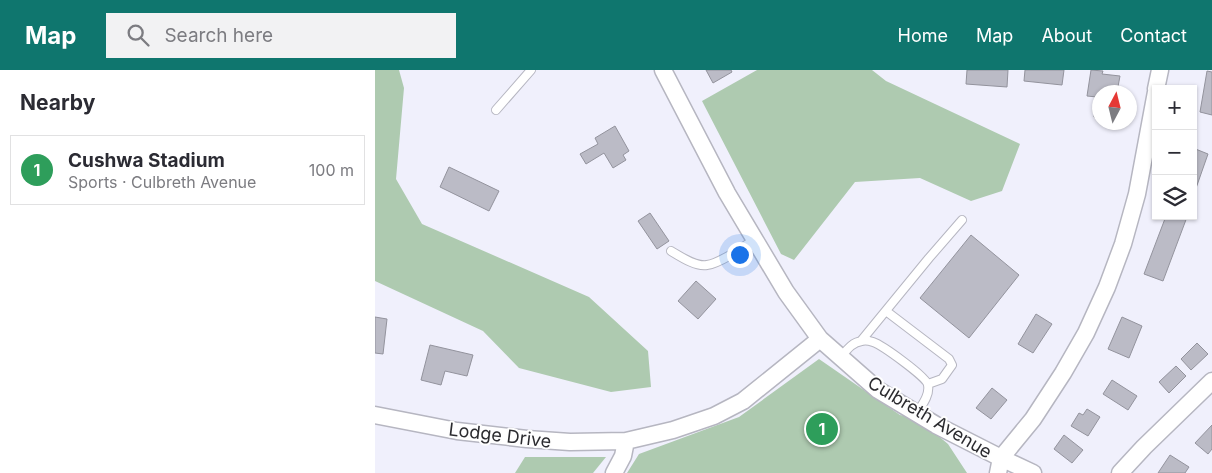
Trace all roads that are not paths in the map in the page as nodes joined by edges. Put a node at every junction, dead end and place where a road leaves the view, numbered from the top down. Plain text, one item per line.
1 (531, 70) edge
2 (663, 70) edge
3 (1160, 70) edge
4 (1157, 85) edge
5 (496, 110) dead end
6 (1152, 112) edge
7 (962, 220) dead end
8 (755, 239) junction
9 (671, 251) dead end
10 (886, 311) junction
11 (820, 339) junction
12 (861, 341) junction
13 (841, 357) junction
14 (1212, 381) edge
15 (928, 384) junction
16 (917, 413) junction
17 (375, 415) edge
18 (626, 441) junction
19 (999, 466) edge
20 (614, 473) edge
21 (1033, 473) edge
22 (1120, 473) edge

1 - 5 lane
2 - 8 street, Culbreth Avenue
3 - 4 street
6 - 19 street
7 - 10 lane
8 - 9 lane
8 - 11 street, Culbreth Avenue
10 - 12 lane
10 - 15 lane
11 - 13 street, Culbreth Avenue
11 - 18 street, Lodge Drive
12 - 13 lane
12 - 15 lane
13 - 16 street, Culbreth Avenue
14 - 22 street
15 - 16 lane
16 - 19 street, Culbreth Avenue
17 - 18 street, Lodge Drive
18 - 20 street
19 - 21 street, Culbreth Avenue

